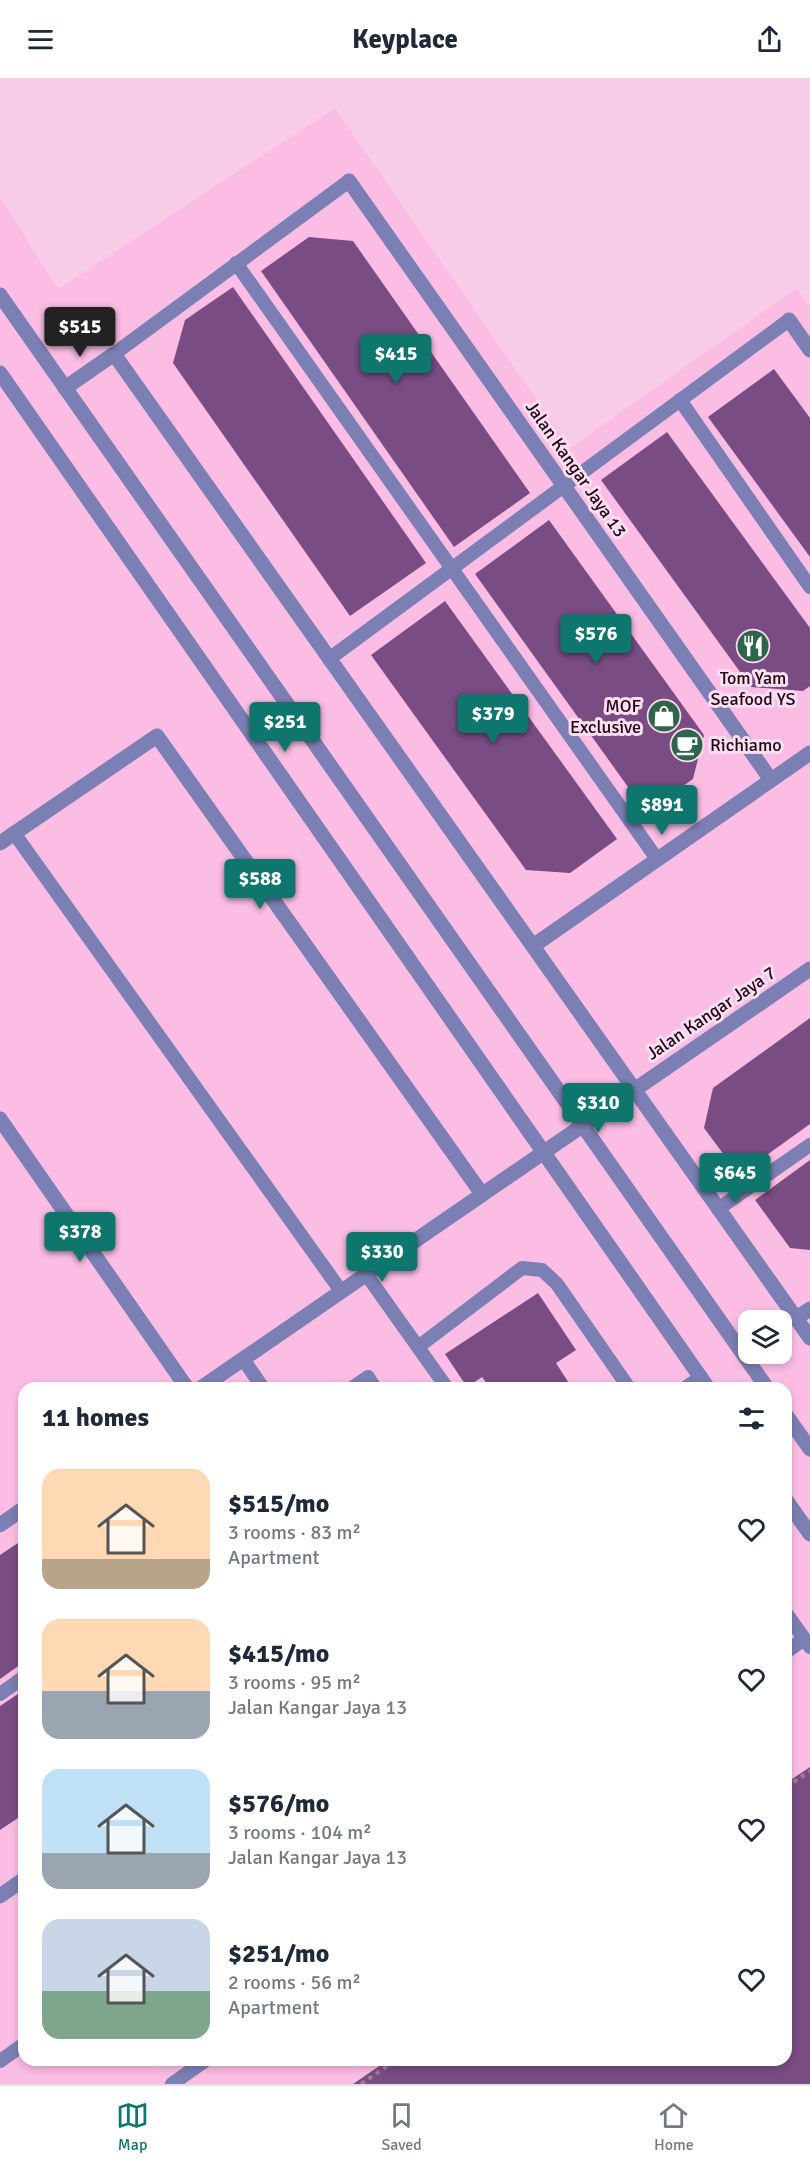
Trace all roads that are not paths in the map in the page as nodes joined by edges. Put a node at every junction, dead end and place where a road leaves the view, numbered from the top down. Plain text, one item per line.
1 (349, 181) joint
2 (236, 263) junction
3 (0, 295) edge
4 (789, 320) joint
5 (810, 350) edge
6 (114, 354) junction
7 (0, 373) edge
8 (65, 388) junction
9 (680, 400) junction
10 (564, 486) junction
11 (452, 569) junction
12 (810, 587) edge
13 (329, 659) junction
14 (810, 753) edge
15 (771, 780) junction
16 (14, 833) junction
17 (0, 843) edge
18 (657, 859) junction
19 (532, 946) junction
20 (810, 969) edge
21 (634, 1090) junction
22 (0, 1119) edge
23 (583, 1125) junction
24 (810, 1144) edge
25 (544, 1152) junction
26 (482, 1194) junction
27 (718, 1209) junction
28 (366, 1274) junction
29 (341, 1292) junction
30 (810, 1309) edge
31 (796, 1318) junction
32 (810, 1338) edge
33 (418, 1347) junction
34 (243, 1359) junction
35 (183, 1382) edge
36 (210, 1382) edge
37 (259, 1382) edge
38 (443, 1382) edge
39 (625, 1382) edge
40 (704, 1382) edge
41 (763, 1382) edge
42 (792, 1424) edge
43 (810, 1449) edge
44 (792, 1508) edge
45 (18, 1513) edge
46 (0, 1525) edge
47 (810, 1534) edge
48 (792, 1622) edge
49 (807, 1643) edge
50 (792, 1649) edge
51 (18, 1681) edge
52 (0, 1694) edge
53 (18, 1883) edge
54 (0, 1896) edge
55 (18, 2048) edge
56 (0, 2061) edge
57 (198, 2066) edge
58 (172, 2084) edge

1 - 2 lane
1 - 10 street, Jalan Kangar Jaya 13
2 - 6 lane
2 - 11 lane
3 - 8 street
4 - 5 street
4 - 9 lane
6 - 8 street
6 - 13 street
7 - 25 street
8 - 23 street
9 - 10 lane
9 - 12 lane
10 - 11 lane
10 - 15 street, Jalan Kangar Jaya 13
11 - 13 lane
11 - 18 lane
13 - 19 street
14 - 15 street
15 - 18 street
16 - 17 street
16 - 26 street
16 - 29 lane
18 - 19 street
19 - 21 street
20 - 21 street, Jalan Kangar Jaya 7
21 - 23 street, Jalan Kangar Jaya 7
21 - 27 street
22 - 35 street
23 - 25 street, Jalan Kangar Jaya 7
23 - 41 street
24 - 27 lane
25 - 26 street, Jalan Kangar Jaya 7
25 - 40 street
26 - 28 street, Jalan Kangar Jaya 7
27 - 31 street
28 - 29 street, Jalan Kangar Jaya 7
28 - 33 lane
29 - 34 street, Jalan Kangar Jaya 7
30 - 31 street
31 - 32 street
33 - 38 lane
33 - 39 lane
34 - 36 street, Jalan Kangar Jaya 7
34 - 37 lane
42 - 43 street
44 - 47 street
45 - 46 street
48 - 49 lane
49 - 50 lane
51 - 52 lane
53 - 54 street
55 - 56 lane
57 - 58 lane

